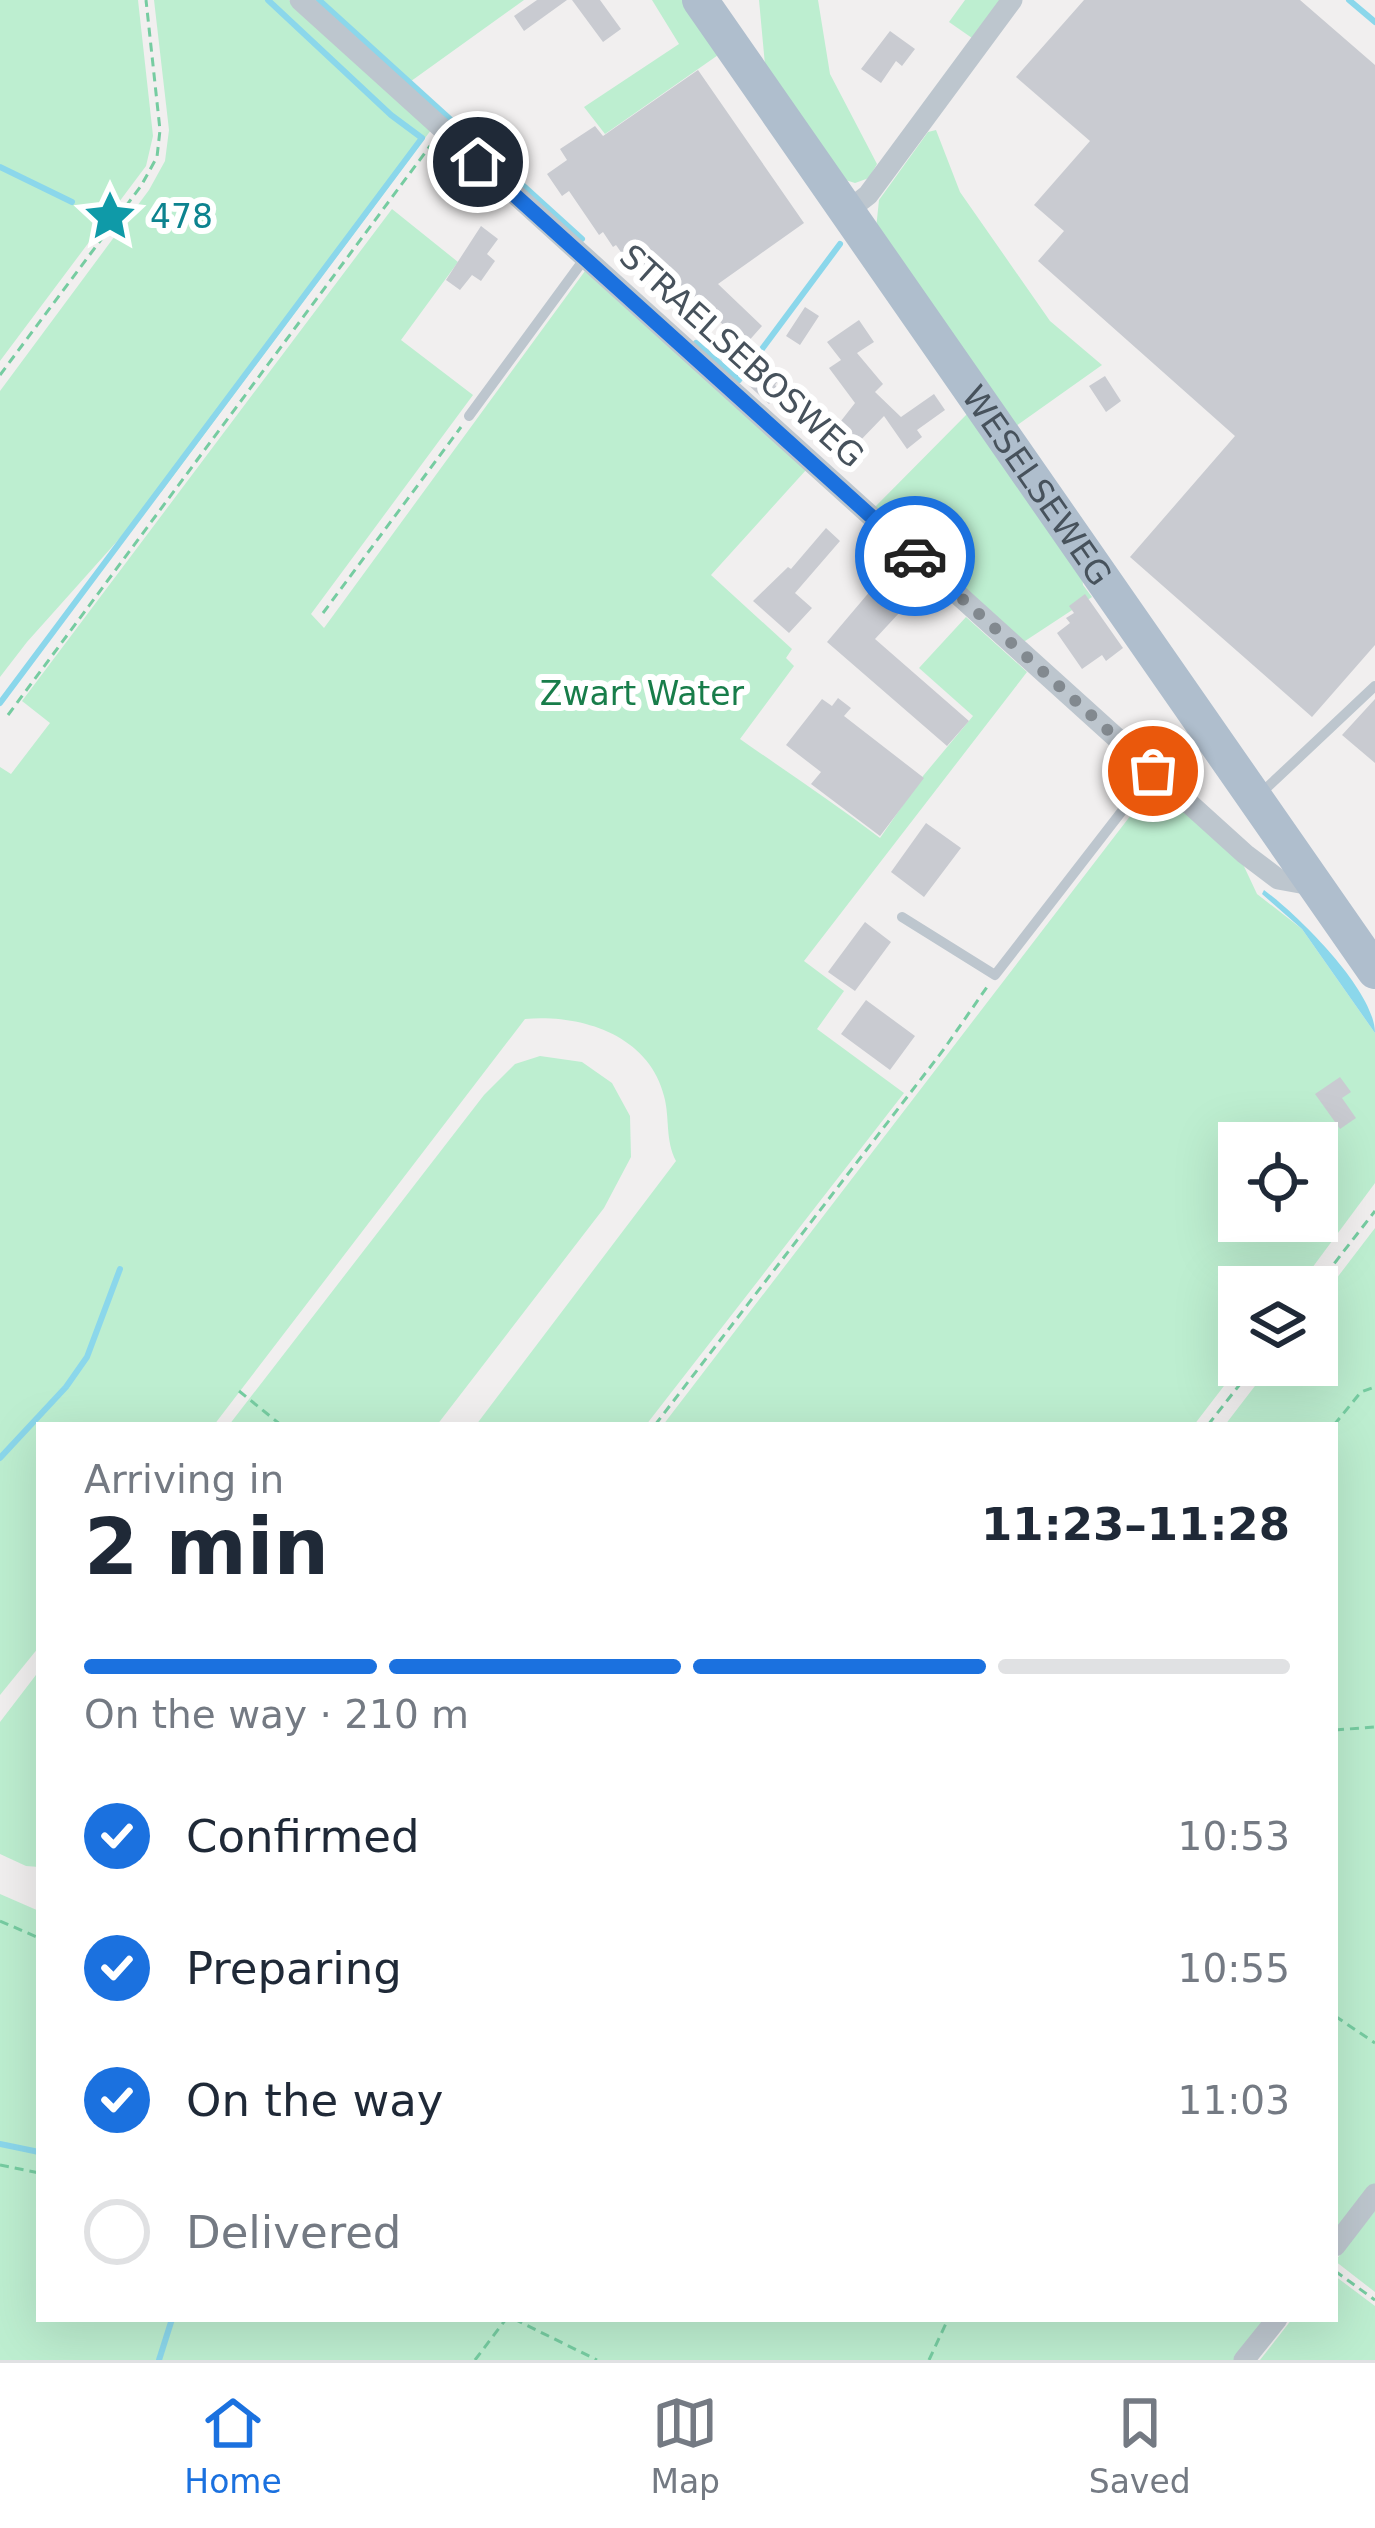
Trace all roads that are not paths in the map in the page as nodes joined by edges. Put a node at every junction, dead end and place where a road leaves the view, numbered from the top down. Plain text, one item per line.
1 (300, 0) edge
2 (700, 0) edge
3 (1012, 0) edge
4 (846, 212) junction
5 (585, 258) junction
6 (469, 416) road end
7 (1375, 686) edge
8 (1153, 771) junction
9 (1256, 798) junction
10 (1310, 876) junction
11 (902, 916) dead end
12 (1375, 970) edge
13 (1375, 2194) edge
14 (1338, 2242) edge
15 (1275, 2322) edge
16 (1244, 2360) edge

1 - 5 street, STRAELSEBOSWEG
2 - 4 main road, WESELSEWEG
3 - 4 street
4 - 9 main road, WESELSEWEG
5 - 6 lane
5 - 8 street, STRAELSEBOSWEG
7 - 9 lane
8 - 10 street, STRAELSEBOSWEG
8 - 11 lane
9 - 10 main road, WESELSEWEG
10 - 12 main road, WESELSEWEG
13 - 14 street
15 - 16 street

